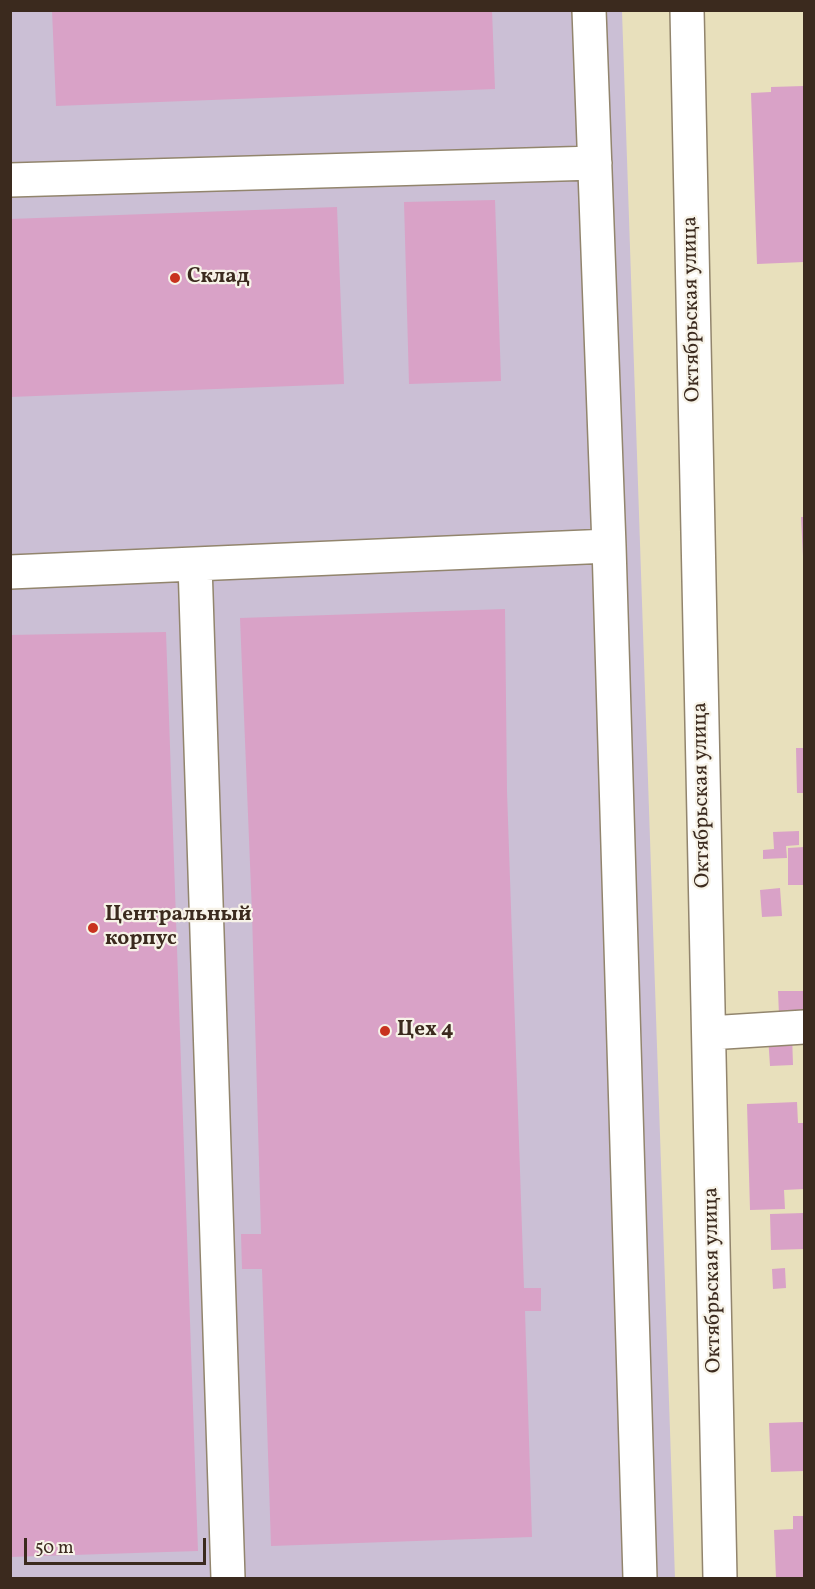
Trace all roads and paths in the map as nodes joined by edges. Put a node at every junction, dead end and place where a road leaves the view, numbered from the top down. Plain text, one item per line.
1 (589, 10) edge
2 (687, 10) edge
3 (595, 163) junction
4 (10, 180) edge
5 (609, 546) junction
6 (195, 564) junction
7 (10, 572) edge
8 (804, 1027) edge
9 (709, 1033) junction
10 (228, 1578) edge
11 (640, 1578) edge
12 (720, 1578) edge

1 - 3 street
2 - 9 street, Октябрьская улица
3 - 4 street
3 - 5 street
5 - 6 street
5 - 11 street
6 - 7 street
6 - 10 street
8 - 9 street
9 - 12 street, Октябрьская улица

